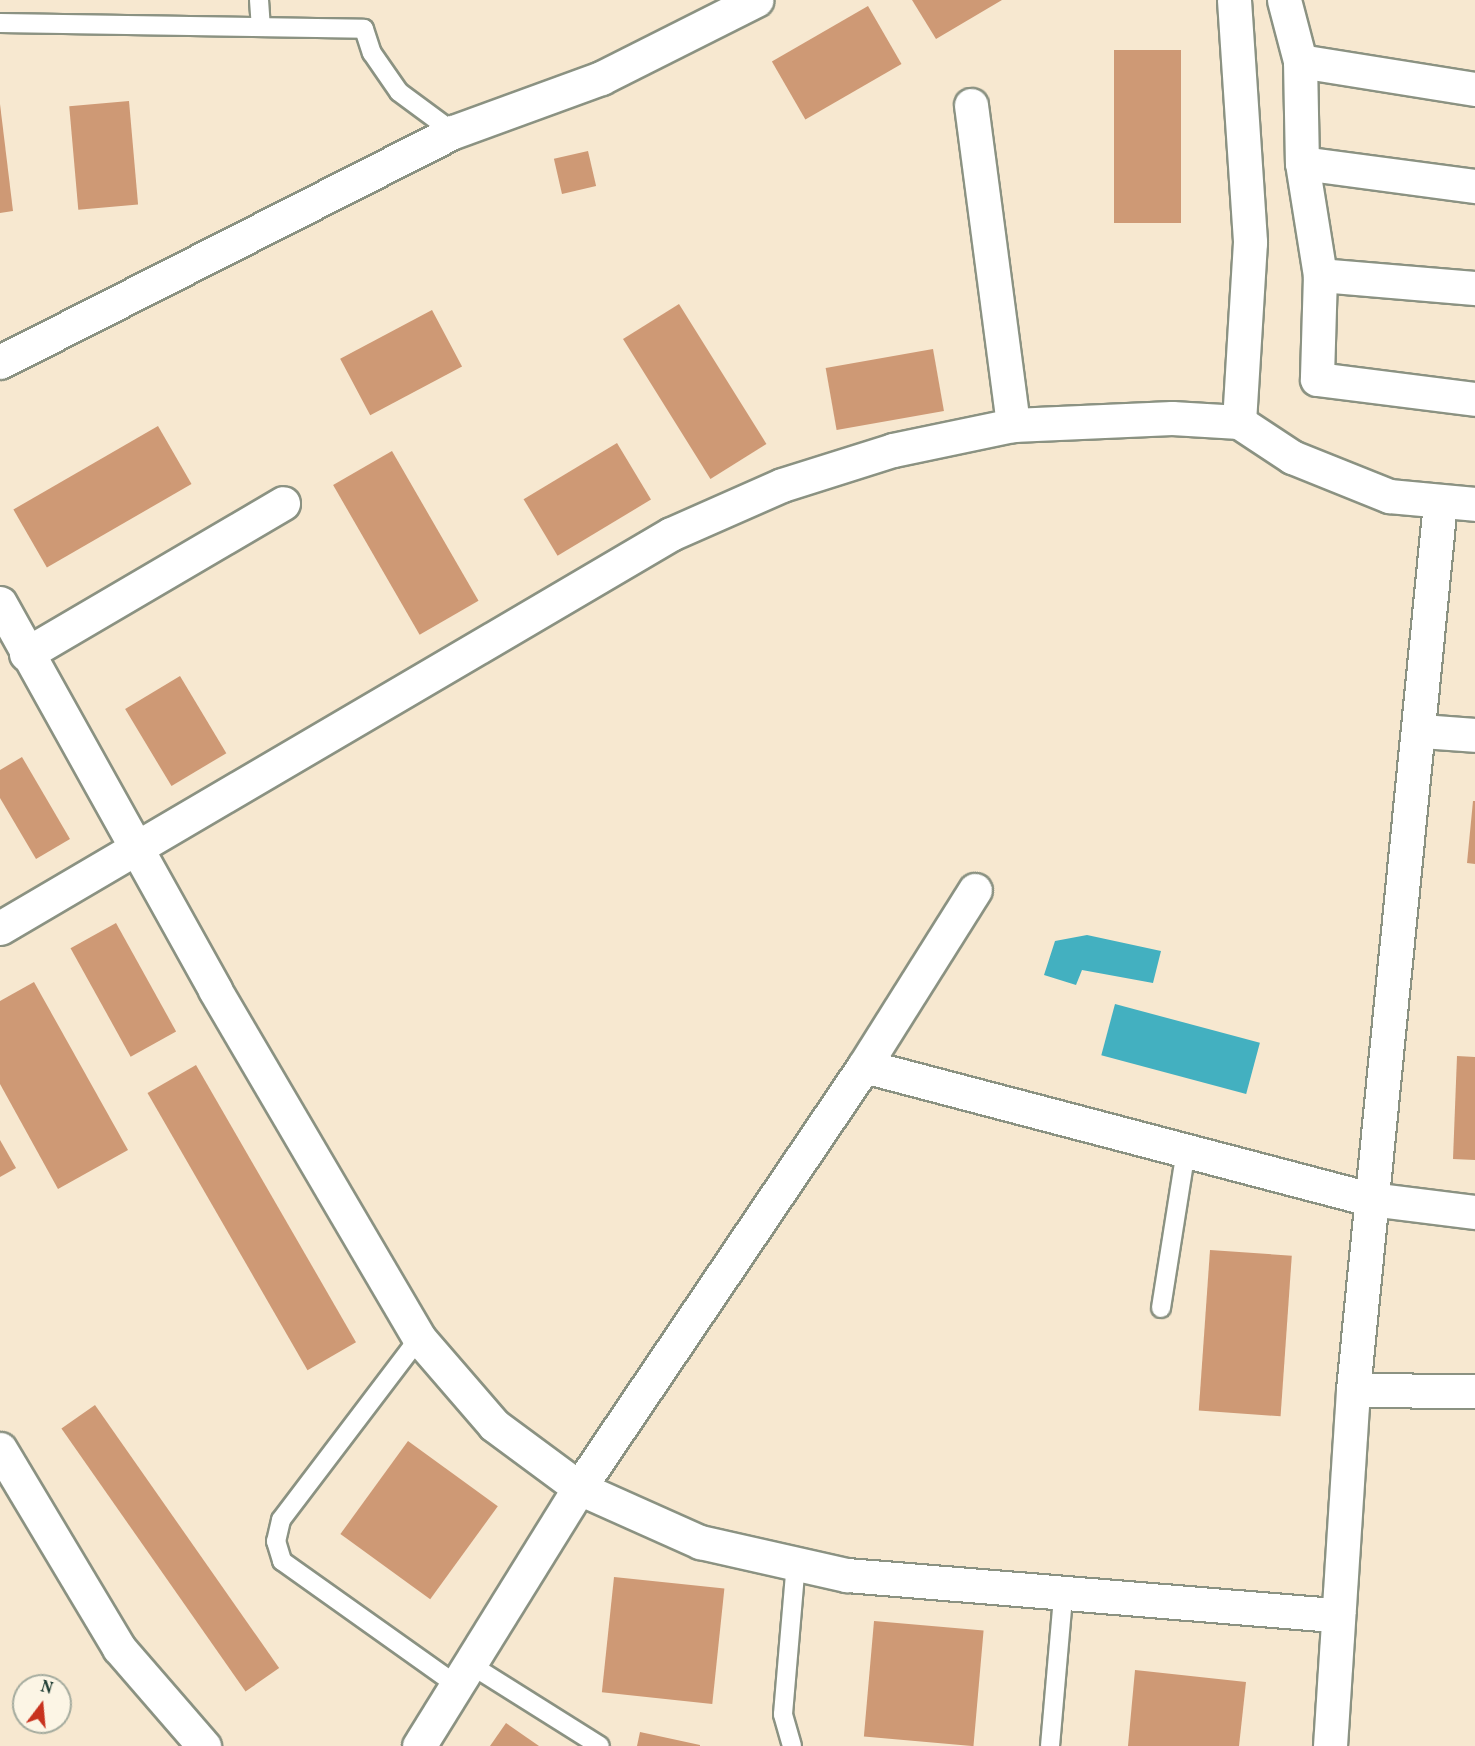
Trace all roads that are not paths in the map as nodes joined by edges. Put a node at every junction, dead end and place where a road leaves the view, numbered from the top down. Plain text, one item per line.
1 (259, 0) edge
2 (756, 0) edge
3 (1234, 0) edge
4 (1284, 0) edge
5 (0, 22) edge
6 (261, 27) junction
7 (1300, 61) junction
8 (1475, 89) edge
9 (971, 105) dead end
10 (453, 132) junction
11 (1302, 163) junction
12 (1475, 186) edge
13 (1320, 275) junction
14 (1475, 288) edge
15 (0, 362) edge
16 (1475, 399) edge
17 (1239, 422) junction
18 (1013, 425) junction
19 (1440, 502) junction
20 (283, 503) dead end
21 (1475, 504) edge
22 (0, 603) edge
23 (26, 654) junction
24 (1421, 731) junction
25 (1475, 735) edge
26 (137, 850) junction
27 (975, 890) dead end
28 (0, 928) edge
29 (864, 1066) junction
30 (1186, 1150) junction
31 (1370, 1199) junction
32 (1475, 1212) edge
33 (1161, 1308) dead end
34 (419, 1338) junction
35 (1353, 1390) junction
36 (1475, 1391) edge
37 (0, 1449) edge
38 (579, 1488) junction
39 (796, 1563) junction
40 (1063, 1596) junction
41 (1338, 1615) junction
42 (465, 1676) junction
43 (204, 1746) edge
44 (420, 1746) edge
45 (600, 1746) edge
46 (792, 1746) edge
47 (1050, 1746) edge
48 (1330, 1746) edge

1 - 6 lane
2 - 10 street
3 - 17 street
4 - 7 street
5 - 6 lane
6 - 10 lane
7 - 8 street
7 - 11 street
9 - 18 street
10 - 15 street
11 - 12 street
11 - 13 street
13 - 14 street
13 - 16 street
17 - 18 street
17 - 19 street
18 - 26 street
19 - 21 street
19 - 24 street
20 - 23 street
22 - 23 street
23 - 26 street
24 - 25 street
24 - 31 street
26 - 28 street
26 - 34 street
27 - 29 street
29 - 30 street
29 - 38 street
30 - 31 street
30 - 33 lane
31 - 32 street
31 - 35 street
34 - 38 street
34 - 42 lane
35 - 36 street
35 - 41 street
37 - 43 street
38 - 39 street
38 - 42 street
39 - 40 street
39 - 46 lane
40 - 41 street
40 - 47 lane
41 - 48 street
42 - 44 street
42 - 45 lane

